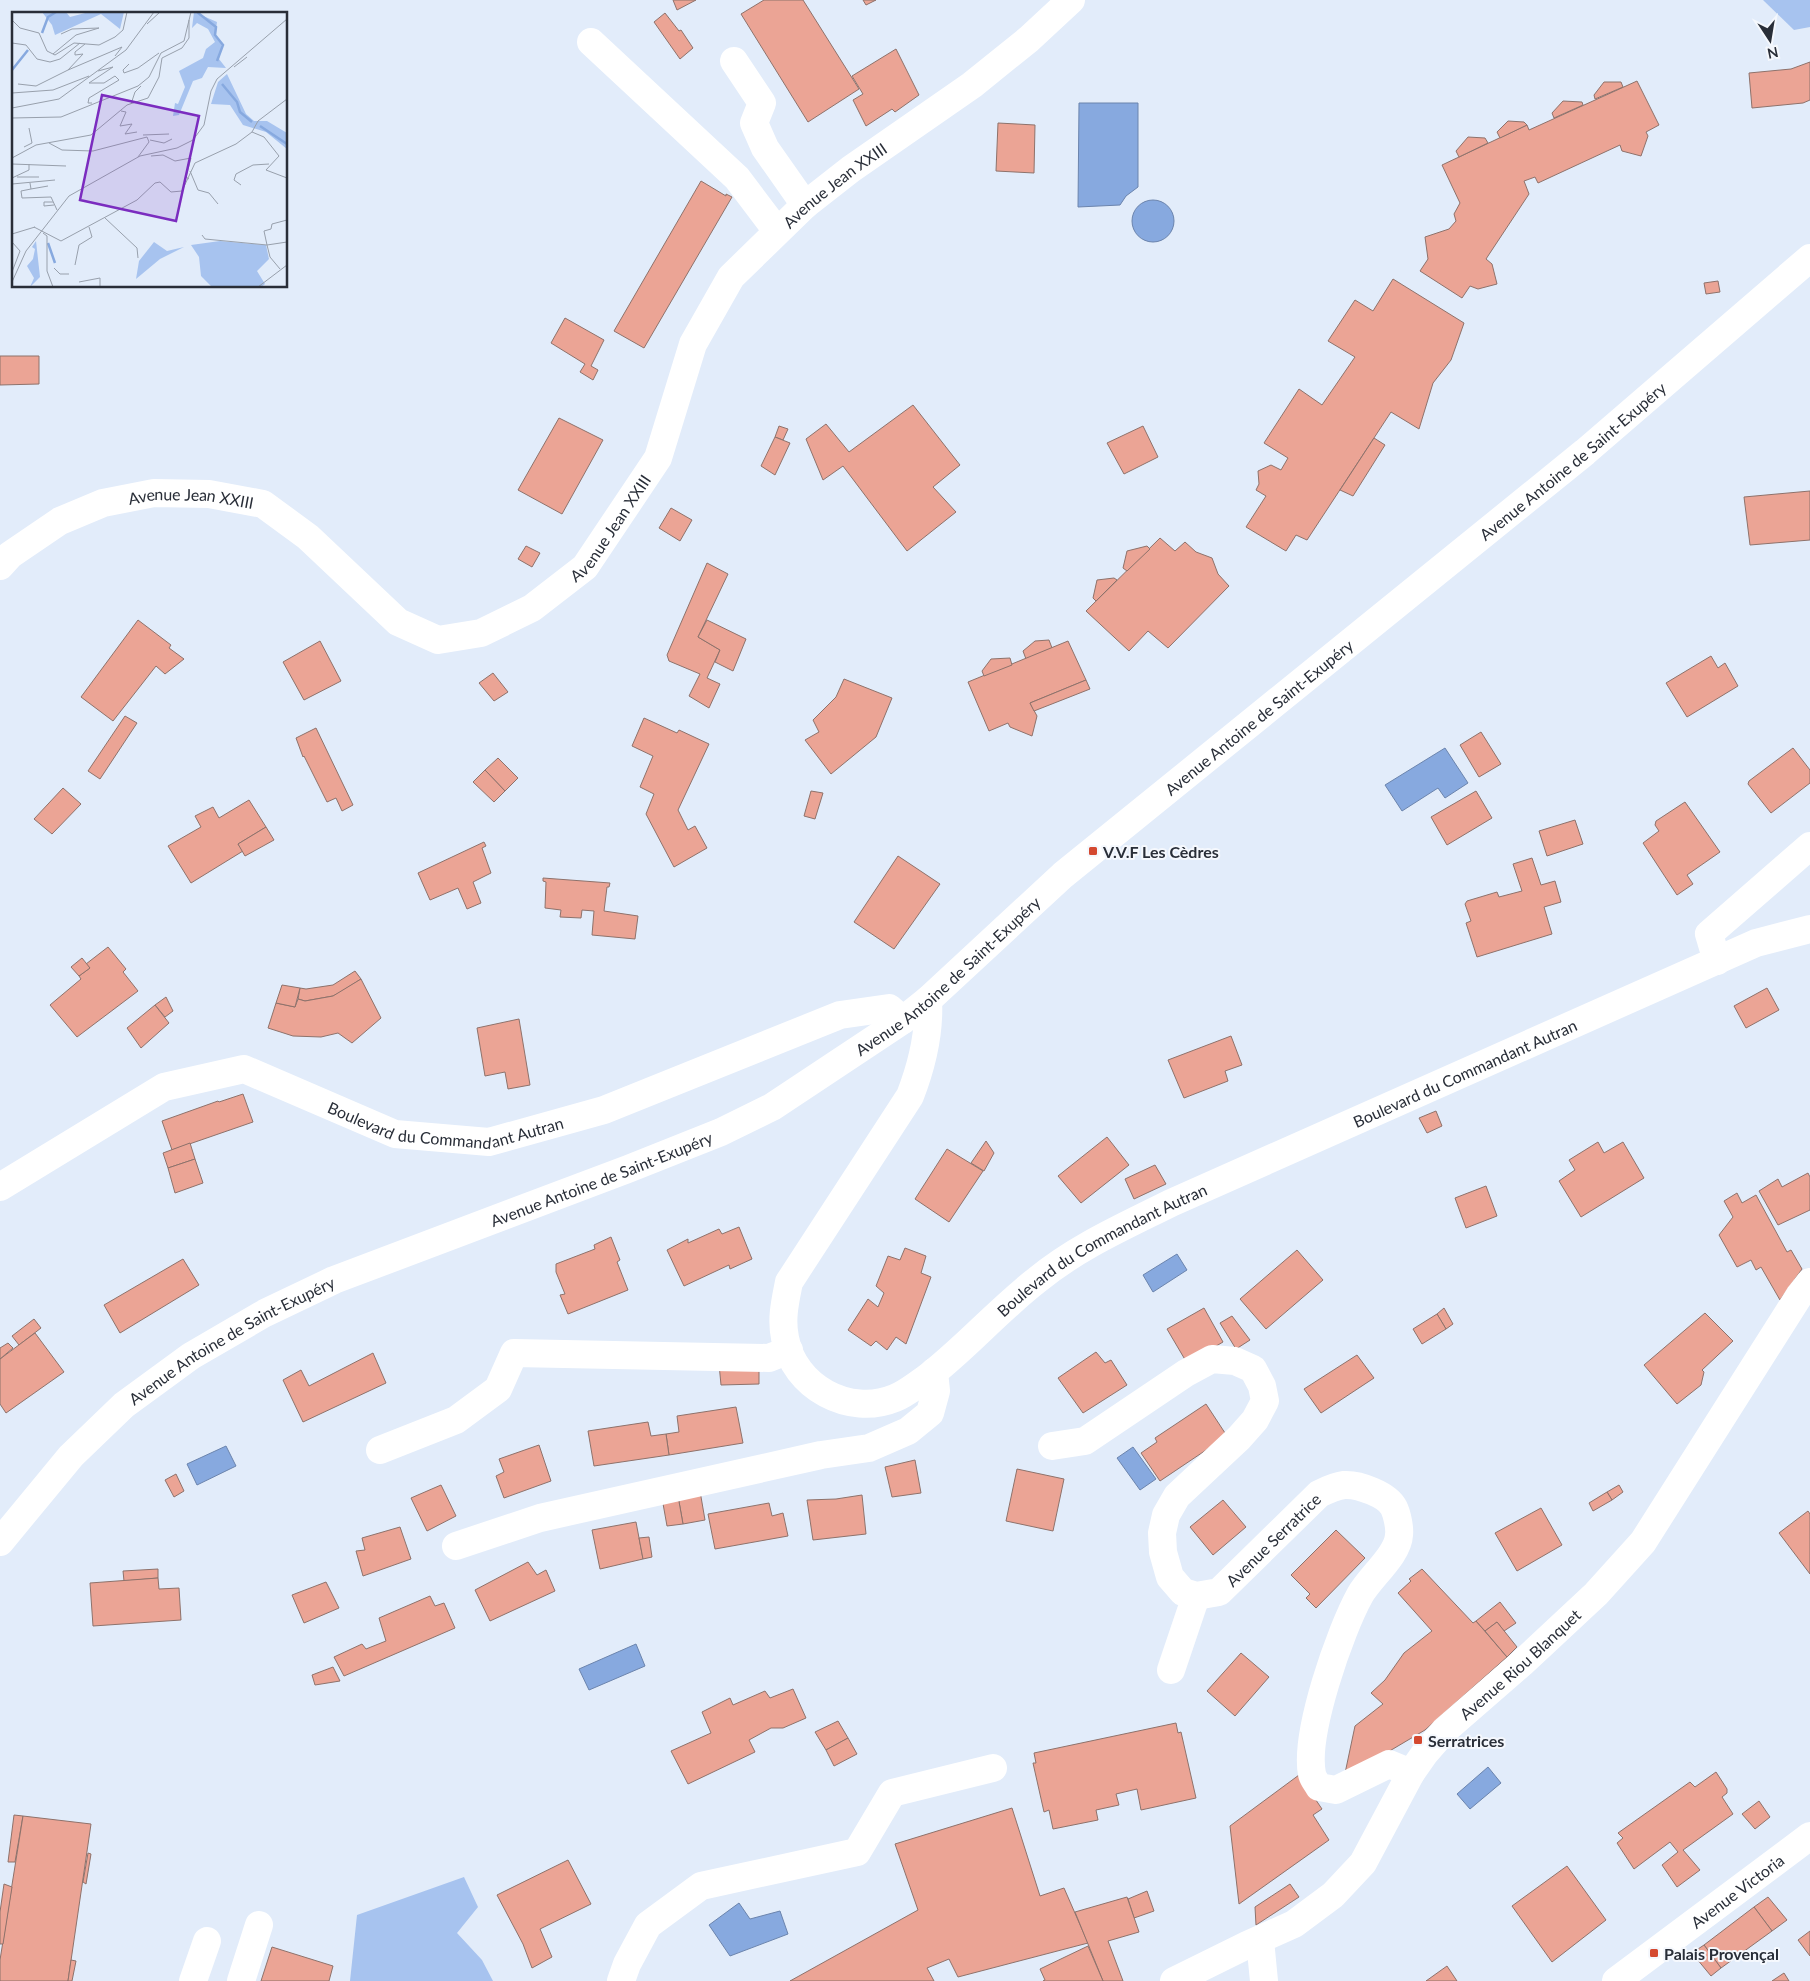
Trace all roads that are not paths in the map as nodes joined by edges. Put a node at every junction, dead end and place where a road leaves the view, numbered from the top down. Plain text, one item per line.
1 (1071, 0) edge
2 (591, 42) dead end
3 (734, 60) dead end
4 (805, 205) junction
5 (777, 231) junction
6 (1810, 258) edge
7 (0, 566) edge
8 (1810, 846) edge
9 (1810, 929) edge
10 (1717, 961) junction
11 (928, 1000) junction
12 (903, 1020) junction
13 (0, 1187) edge
14 (1810, 1282) edge
15 (789, 1350) junction
16 (934, 1372) junction
17 (1052, 1446) dead end
18 (380, 1450) dead end
19 (0, 1542) edge
20 (456, 1546) dead end
21 (1196, 1596) junction
22 (1171, 1670) dead end
23 (993, 1768) dead end
24 (1411, 1772) junction
25 (1810, 1836) edge
26 (259, 1925) dead end
27 (1260, 1940) junction
28 (207, 1941) dead end
29 (193, 1981) edge
30 (241, 1981) edge
31 (620, 1981) edge
32 (1174, 1981) edge
33 (1264, 1981) edge
34 (1616, 1981) edge

1 - 4 street, Avenue Jean XXIII
2 - 5 street
3 - 4 street
4 - 5 street, Avenue Jean XXIII
5 - 7 street, Avenue Jean XXIII
6 - 11 street, Avenue Antoine de Saint-Exupéry
8 - 10 street
9 - 10 street, Boulevard du Commandant Autran
10 - 16 street, Boulevard du Commandant Autran
11 - 12 street, Avenue Antoine de Saint-Exupéry
11 - 15 street, Boulevard du Commandant Autran
12 - 13 street, Boulevard du Commandant Autran
12 - 19 street, Avenue Antoine de Saint-Exupéry
14 - 24 street, Avenue Riou Blanquet
15 - 16 street, Boulevard du Commandant Autran
15 - 18 street
16 - 20 street
17 - 21 street
21 - 22 street
21 - 24 street, Avenue Serratrice
23 - 31 street
24 - 27 street, Avenue Riou Blanquet
25 - 34 street, Avenue Victoria
26 - 30 street
27 - 32 street, Avenue Riou Blanquet
27 - 33 street
28 - 29 street

